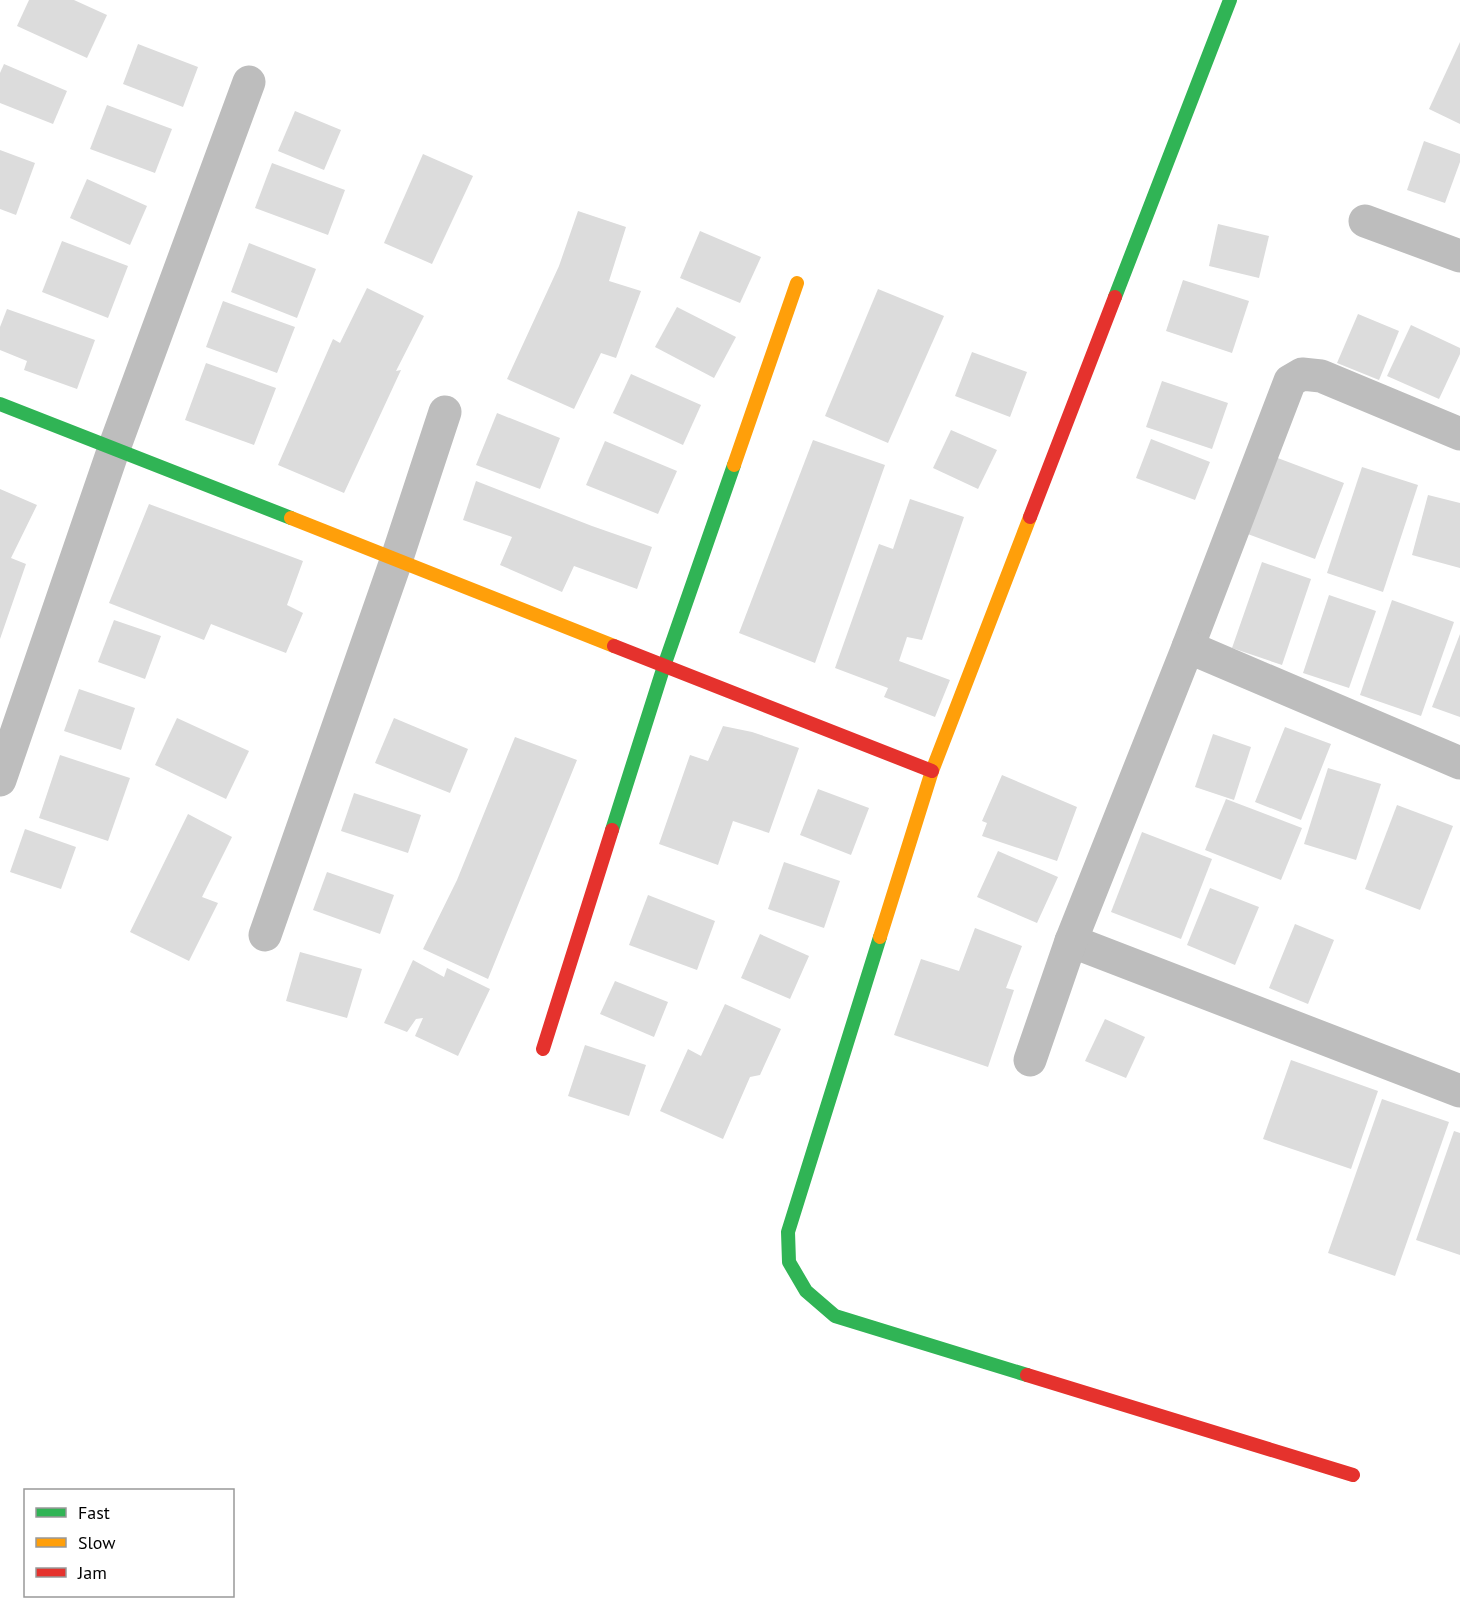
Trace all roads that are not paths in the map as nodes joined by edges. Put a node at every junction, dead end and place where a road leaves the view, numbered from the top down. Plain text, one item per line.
1 (1230, 0) edge
2 (249, 82) dead end
3 (1365, 221) dead end
4 (1460, 256) edge
5 (797, 283) dead end
6 (0, 404) edge
7 (445, 412) dead end
8 (1460, 434) edge
9 (113, 451) junction
10 (396, 561) junction
11 (1188, 647) junction
12 (664, 666) junction
13 (1460, 763) edge
14 (932, 771) junction
15 (0, 780) edge
16 (264, 935) dead end
17 (1071, 941) junction
18 (543, 1049) dead end
19 (1030, 1060) dead end
20 (1460, 1091) edge
21 (1353, 1475) dead end

1 - 14 street
2 - 9 street
3 - 4 street
5 - 12 street
6 - 9 street
7 - 10 street
8 - 11 street
9 - 10 street
9 - 15 street
10 - 12 street
10 - 16 street
11 - 13 street
11 - 17 street
12 - 14 street
12 - 18 street
14 - 21 street
17 - 19 street
17 - 20 street

